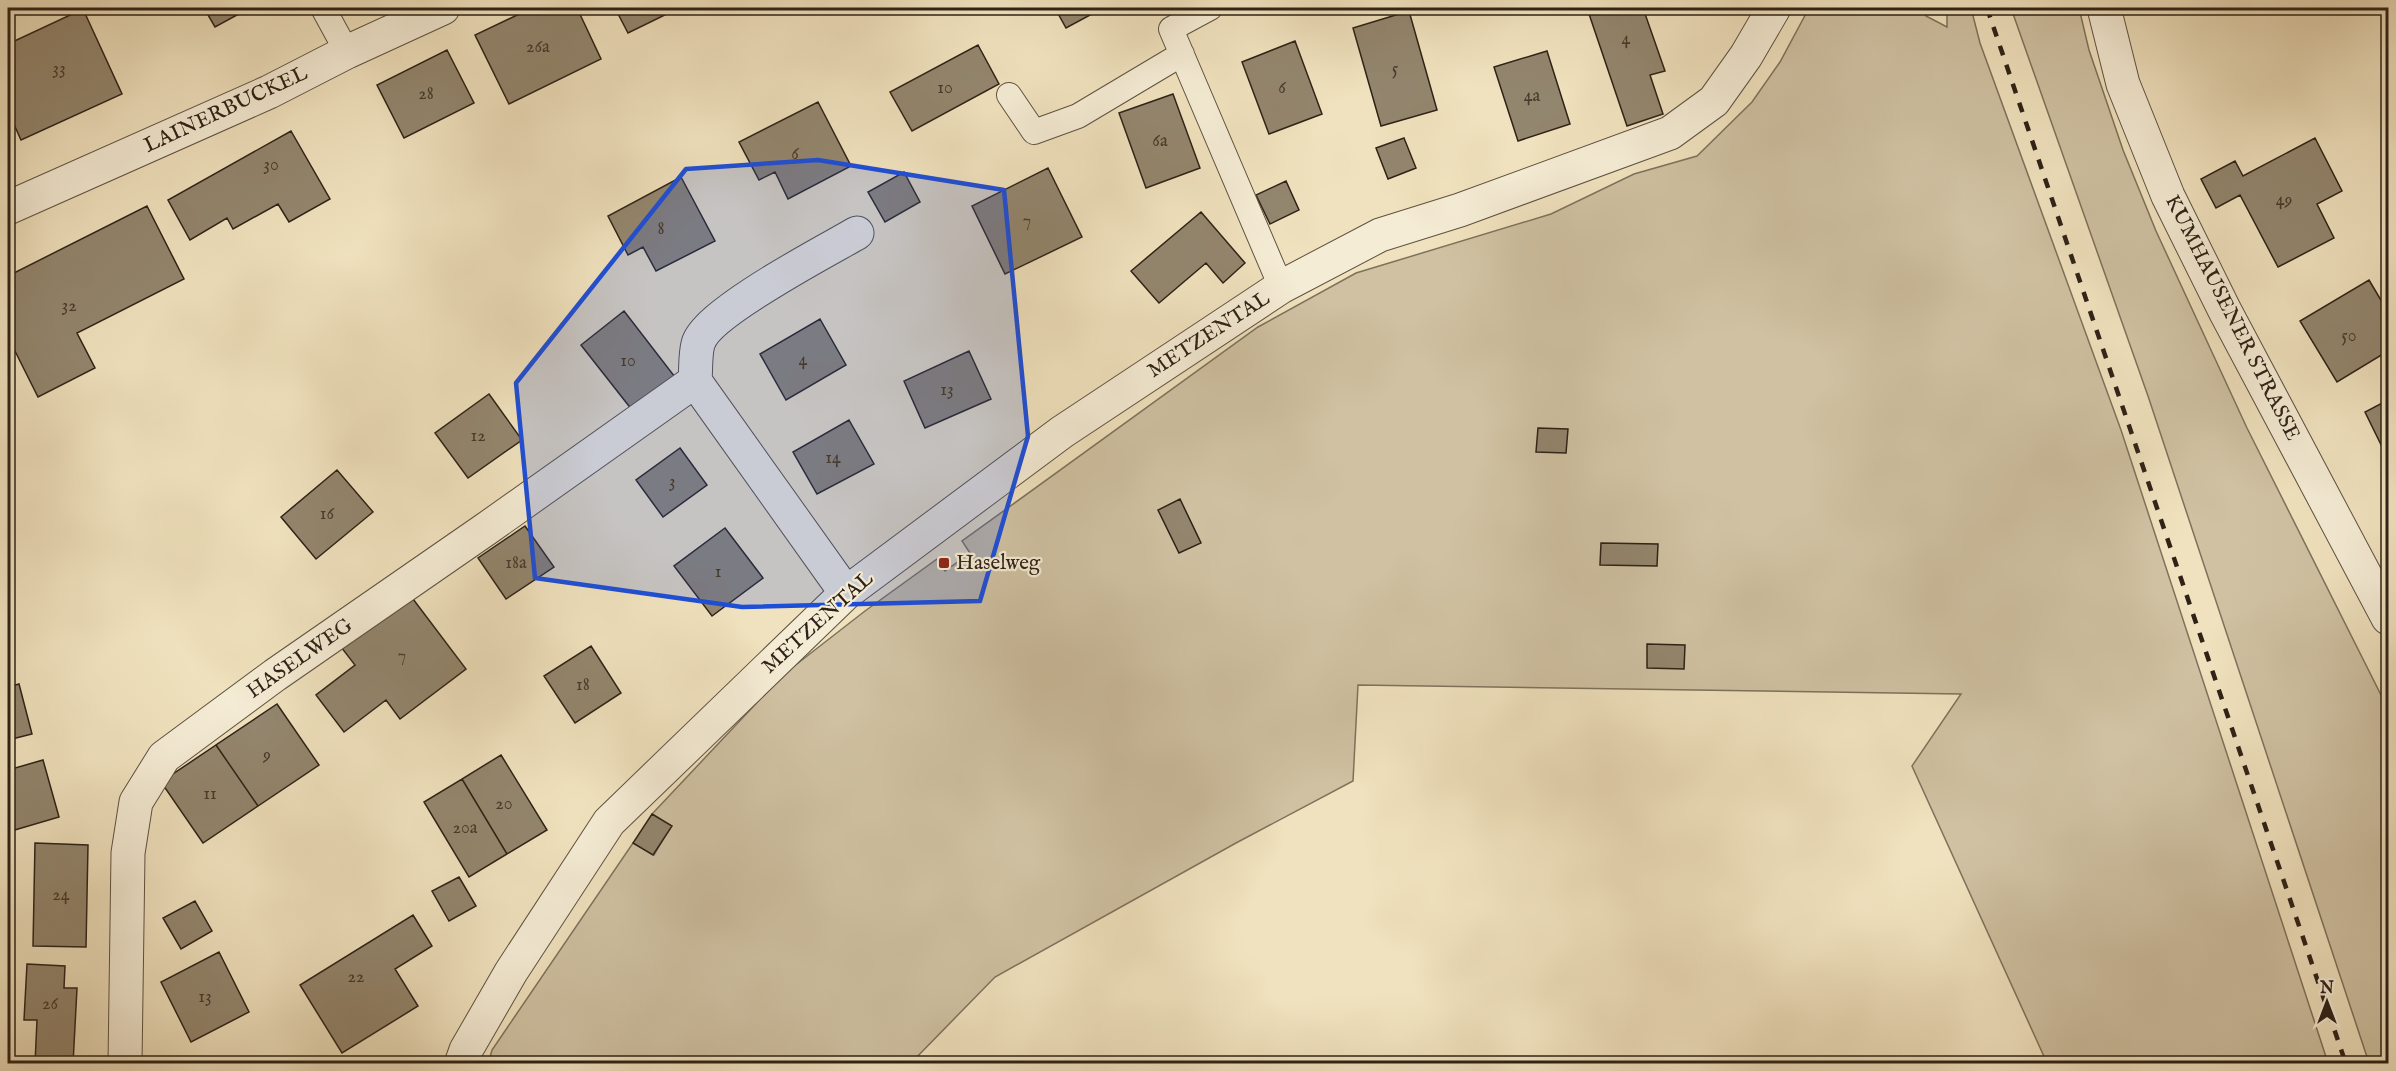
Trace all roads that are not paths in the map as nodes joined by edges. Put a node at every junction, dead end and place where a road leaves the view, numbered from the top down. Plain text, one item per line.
1 (323, 8) edge
2 (443, 8) edge
3 (1210, 8) edge
4 (1774, 8) edge
5 (2103, 8) edge
6 (348, 52) junction
7 (1182, 54) junction
8 (1009, 95) dead end
9 (8, 208) edge
10 (857, 232) dead end
11 (1281, 287) junction
12 (695, 381) junction
13 (846, 593) junction
14 (2388, 618) edge
15 (125, 1064) edge
16 (461, 1064) edge

1 - 6 lane
2 - 6 street, LAINERBUCKEL
3 - 7 lane, METZENTAL
4 - 11 street, METZENTAL
5 - 14 street, KUMHAUSENER STRASSE
6 - 9 street, LAINERBUCKEL
7 - 8 lane
7 - 11 lane, METZENTAL
10 - 12 street
11 - 13 street, METZENTAL
12 - 13 street
12 - 15 street, HASELWEG
13 - 16 street, METZENTAL

